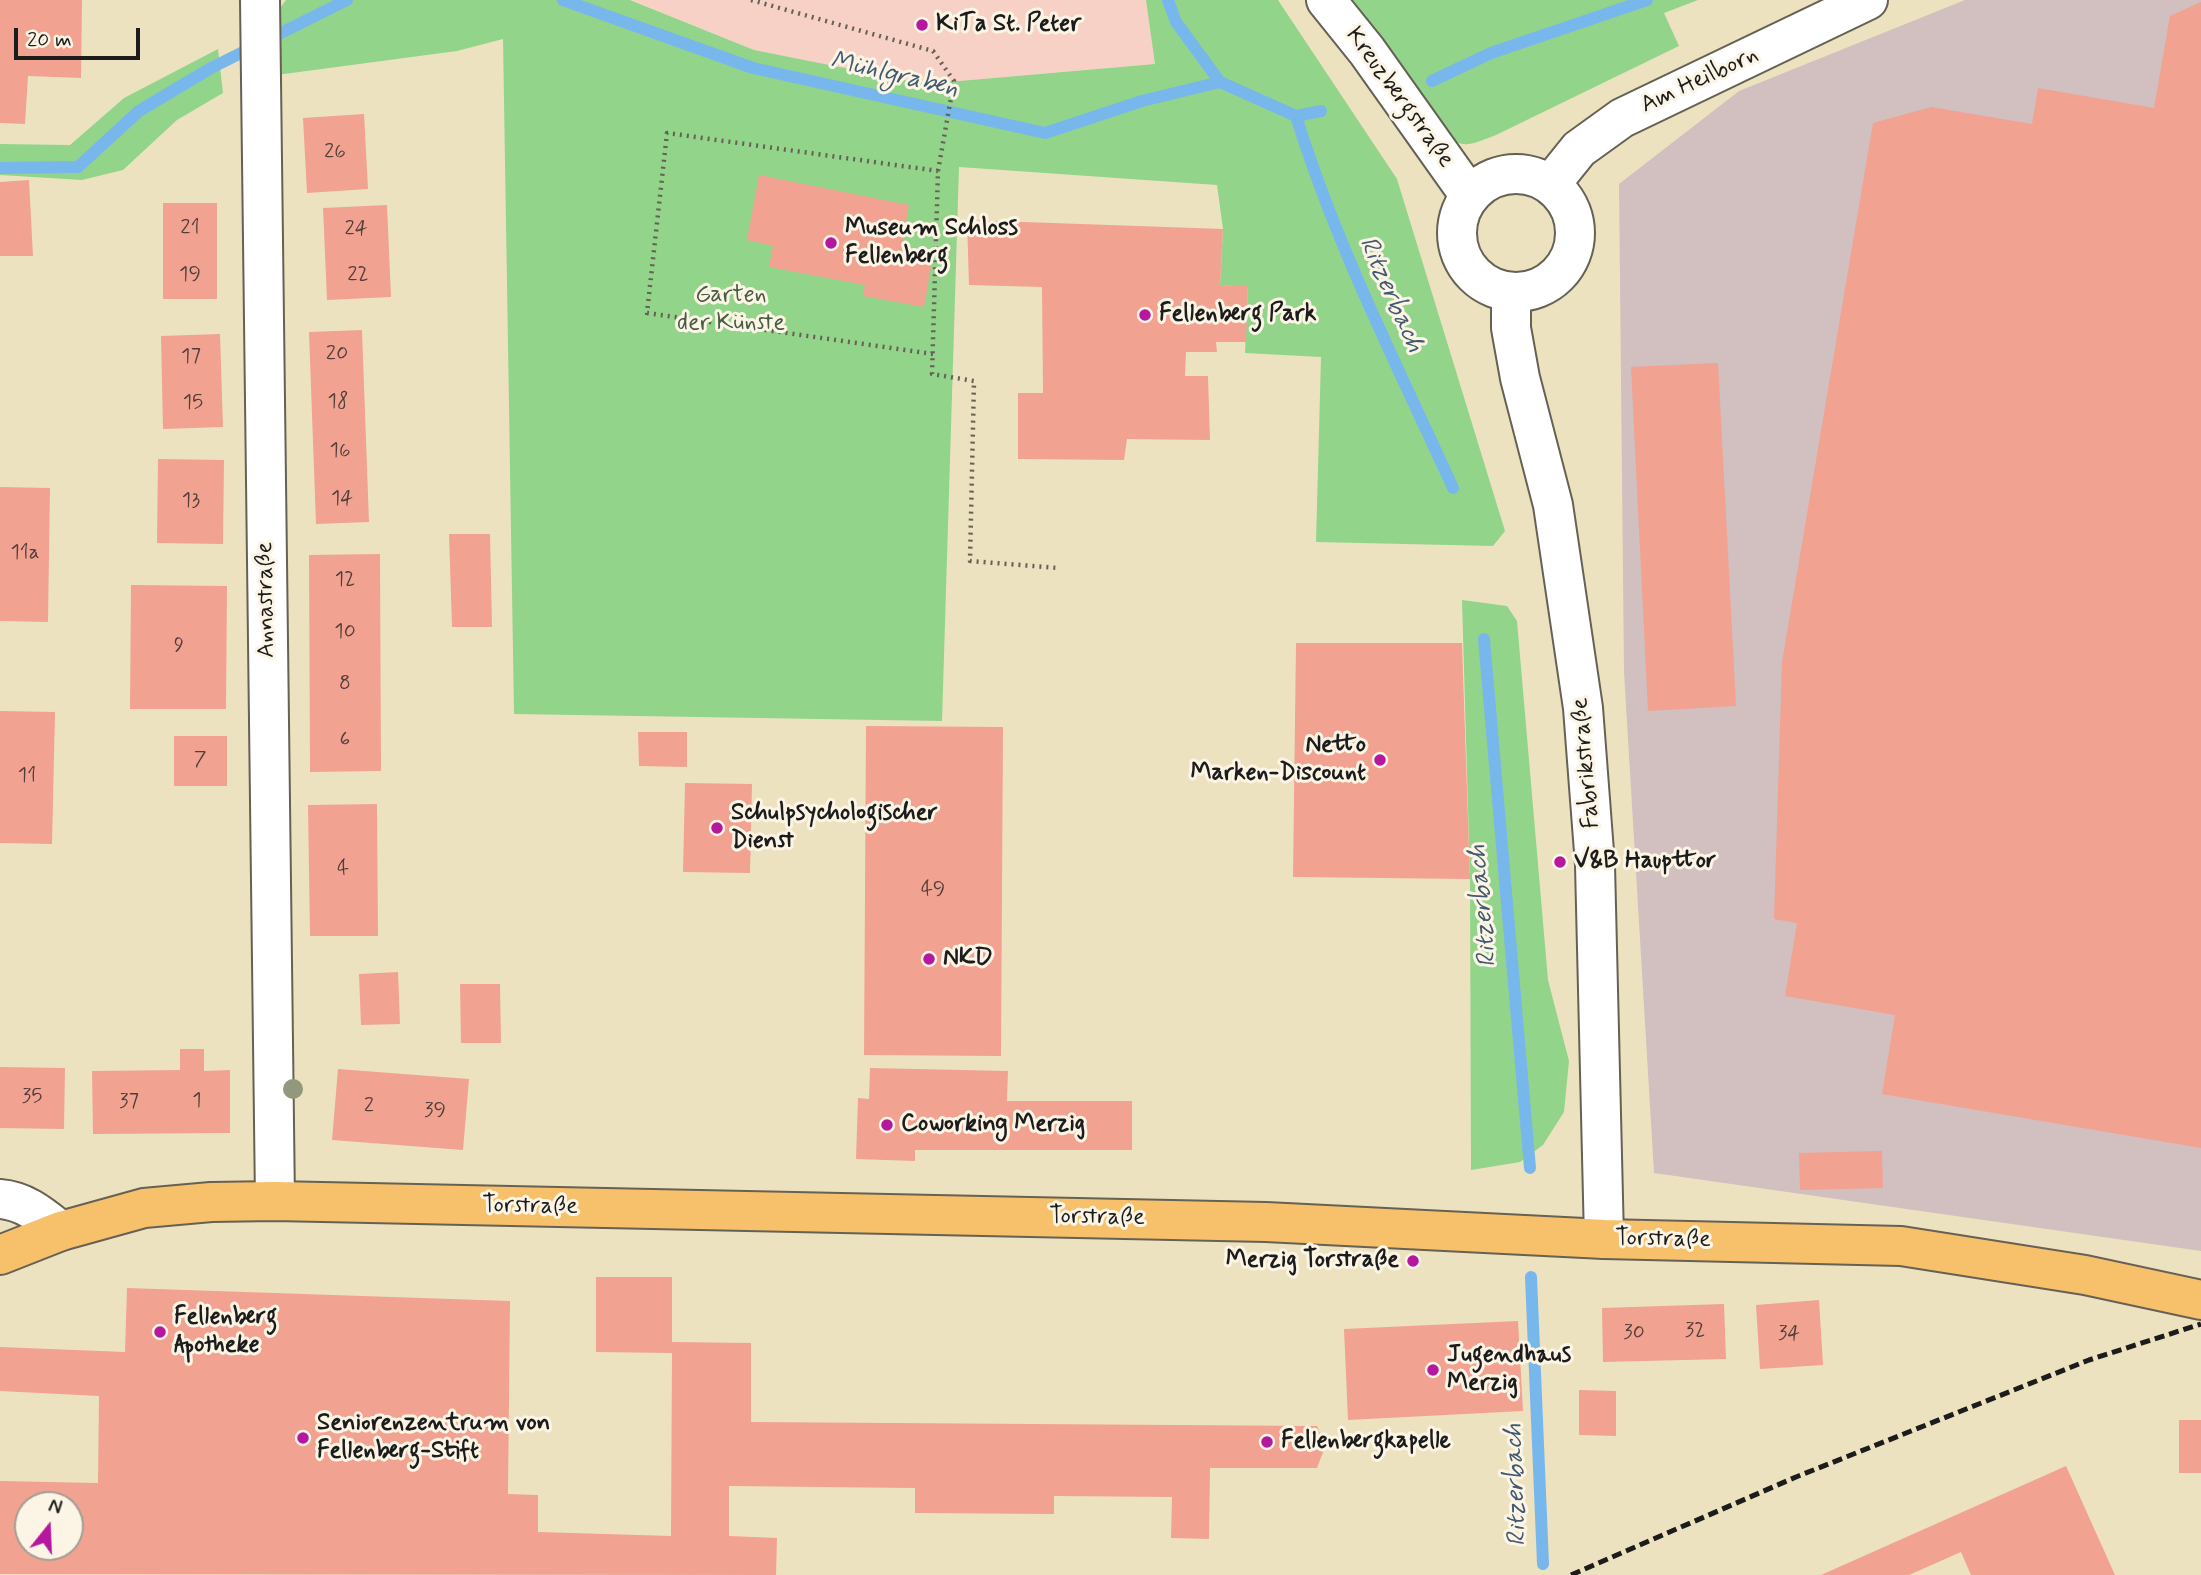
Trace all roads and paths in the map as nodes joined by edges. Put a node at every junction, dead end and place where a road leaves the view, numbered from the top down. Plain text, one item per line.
1 (751, 0) edge
2 (1326, 0) edge
3 (1868, 0) edge
4 (260, 5) edge
5 (938, 171) junction
6 (1550, 185) junction
7 (1470, 196) junction
8 (1511, 293) junction
9 (933, 354) junction
10 (1058, 568) dead end
11 (0, 1199) edge
12 (275, 1200) junction
13 (61, 1231) junction
14 (1604, 1239) junction
15 (0, 1255) edge
16 (2201, 1300) edge

1 - 5 path
2 - 7 street, Kreuzbergstraße
3 - 6 street, Am Heilborn
4 - 12 street, Annastraße
5 - 9 path
5 - 9 path
6 - 7 street
6 - 8 street
7 - 8 street
8 - 14 street, Fabrikstraße
9 - 10 path
11 - 13 street
12 - 13 main road, Torstraße
12 - 14 main road, Torstraße
13 - 15 main road, Torstraße
14 - 16 main road, Torstraße

